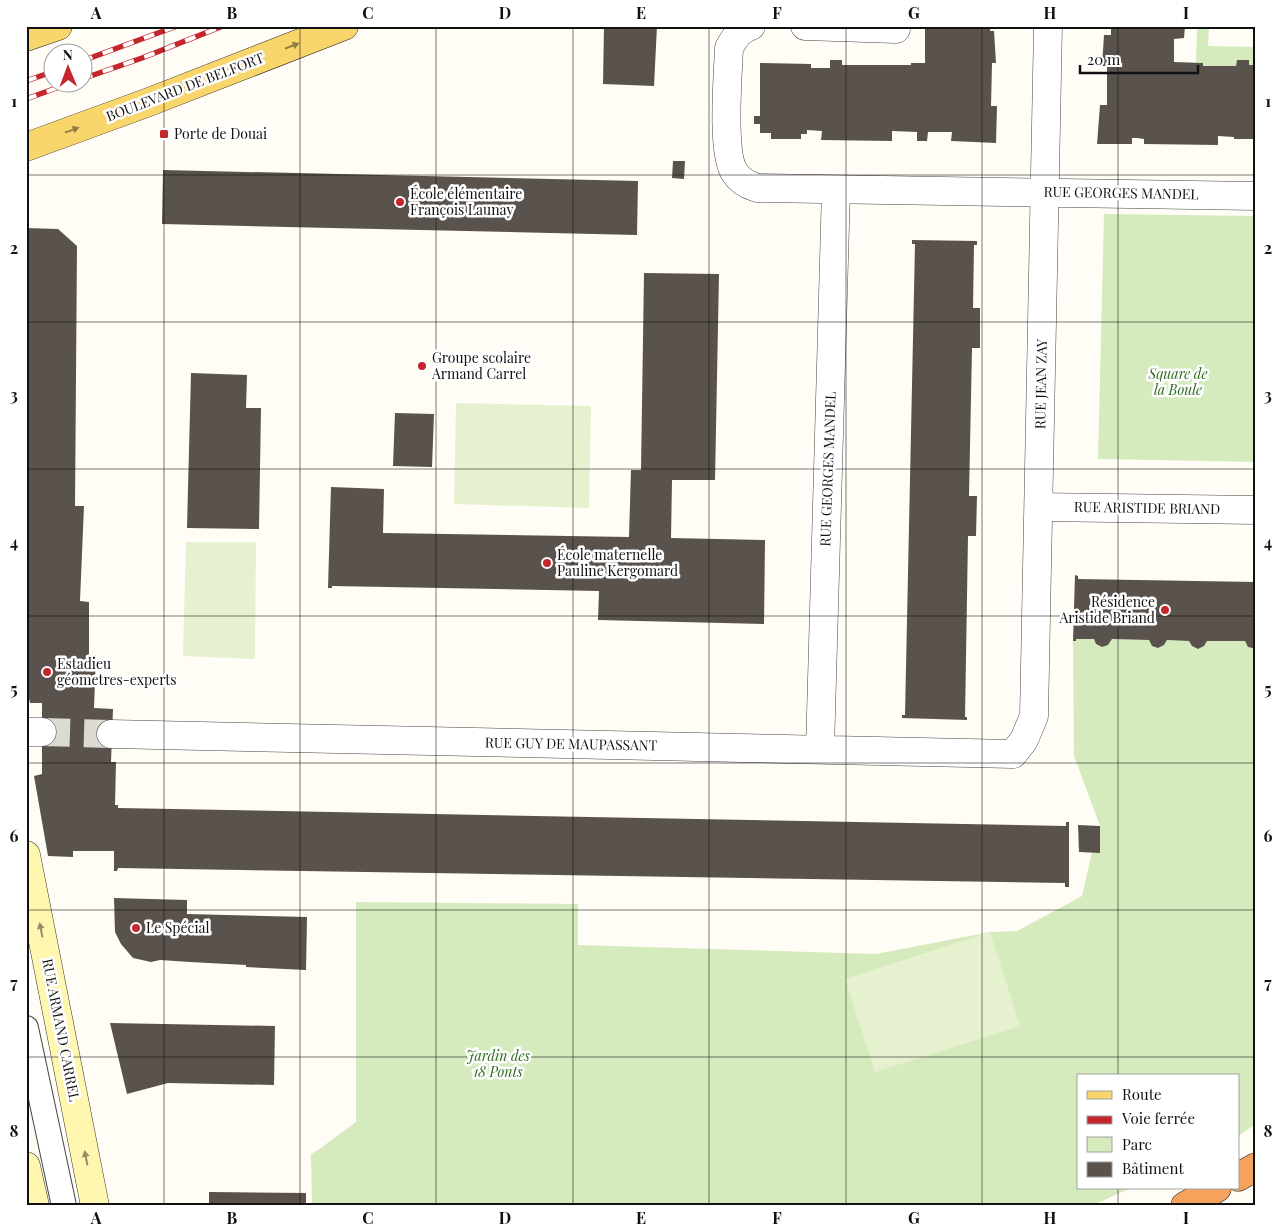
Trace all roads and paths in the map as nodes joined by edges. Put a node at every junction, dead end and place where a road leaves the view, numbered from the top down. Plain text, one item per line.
1 (58, 26) edge
2 (344, 26) edge
3 (751, 26) edge
4 (806, 26) edge
5 (1048, 26) edge
6 (896, 28) dead end
7 (26, 37) edge
8 (26, 147) edge
9 (836, 190) junction
10 (1045, 192) junction
11 (1256, 196) edge
12 (1039, 507) junction
13 (1256, 510) edge
14 (111, 734) tunnel mouth
15 (1024, 740) joint
16 (820, 749) junction
17 (26, 855) edge
18 (26, 1028) edge
19 (26, 1166) edge
20 (1256, 1167) edge
21 (1240, 1176) edge
22 (1213, 1190) edge
23 (35, 1206) edge
24 (64, 1206) edge
25 (95, 1206) edge
26 (1185, 1206) edge

1 - 7 main road
8 -> 2 main road, BOULEVARD DE BELFORT
3 - 9 street, RUE GEORGES MANDEL
4 - 6 street
5 - 10 street, RUE JEAN ZAY
9 - 10 street, RUE GEORGES MANDEL
9 - 16 street, RUE GEORGES MANDEL
10 - 11 street, RUE GEORGES MANDEL
10 - 12 street, RUE JEAN ZAY
12 - 13 street, RUE ARISTIDE BRIAND
12 - 15 street, RUE JEAN ZAY
14 - 16 street, RUE GUY DE MAUPASSANT
15 - 16 street, RUE GUY DE MAUPASSANT
25 -> 17 main road, RUE ARMAND CARREL
18 - 24 lane
19 - 23 main road
20 - 21 highway
22 - 26 highway

